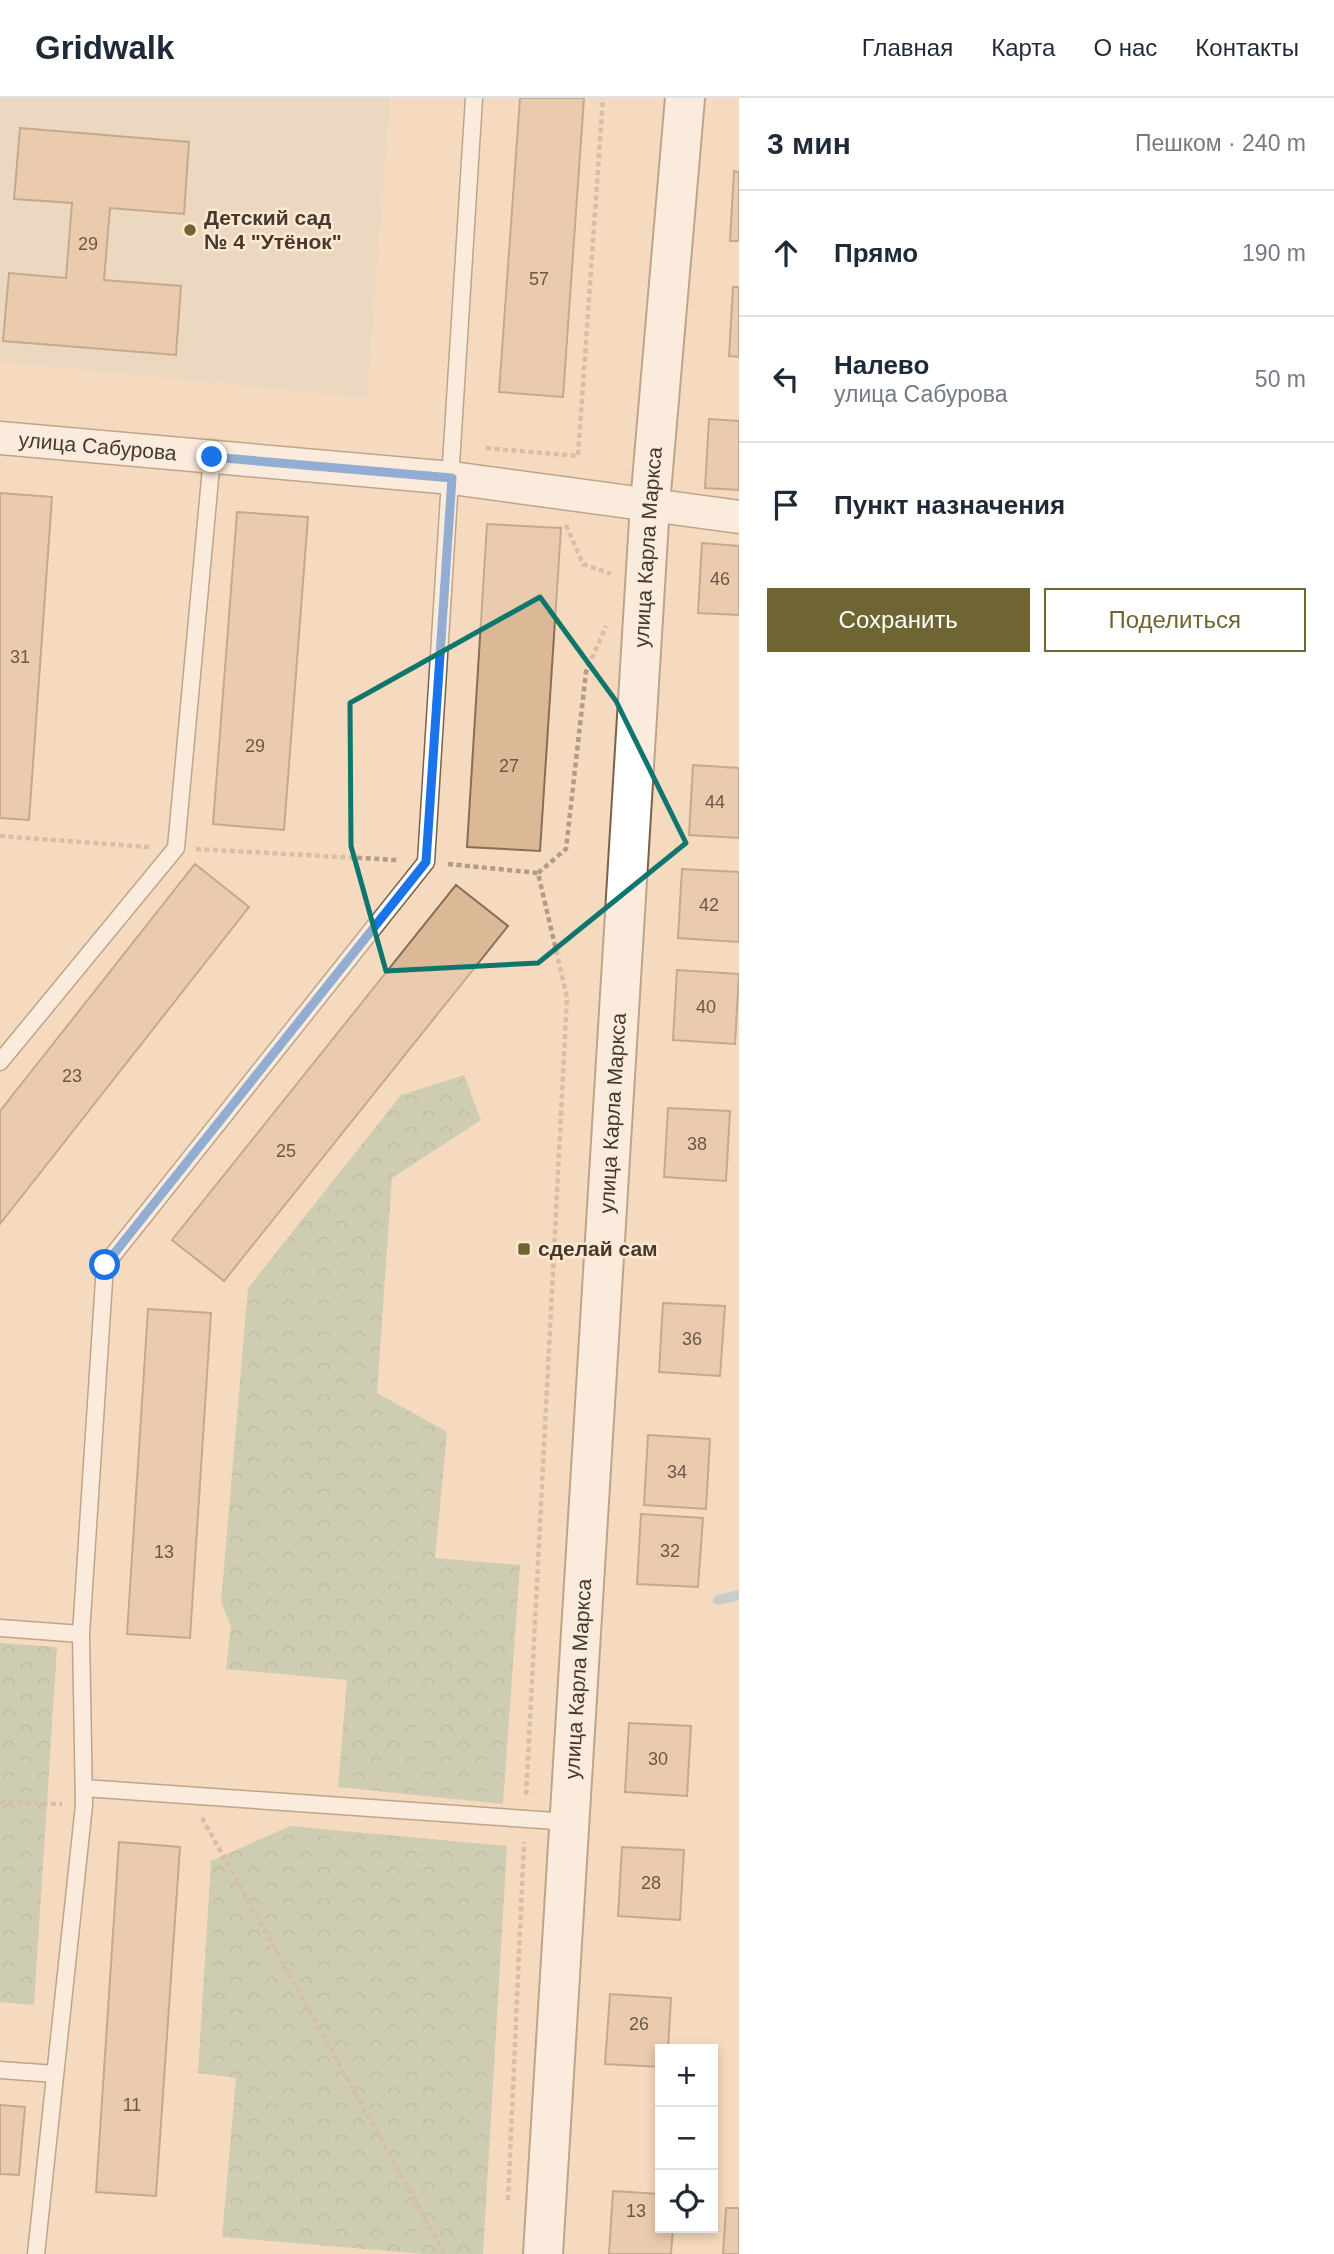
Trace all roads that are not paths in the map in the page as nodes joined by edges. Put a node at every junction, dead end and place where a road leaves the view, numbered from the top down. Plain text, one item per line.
1 (474, 98) edge
2 (685, 98) edge
3 (0, 438) edge
4 (212, 457) junction
5 (452, 478) junction
6 (650, 504) junction
7 (739, 517) edge
8 (0, 1062) edge
9 (0, 1628) edge
10 (81, 1634) junction
11 (84, 1788) junction
12 (572, 1822) junction
13 (0, 2070) edge
14 (55, 2074) junction
15 (36, 2254) edge
16 (543, 2254) edge

1 - 5 lane
2 - 6 street, улица Карла Маркса
3 - 4 street, улица Сабурова
4 - 5 street, улица Сабурова
4 - 8 lane
5 - 6 street, улица Сабурова
5 - 10 lane
6 - 7 street, улица Сабурова
6 - 12 street, улица Карла Маркса
9 - 10 lane
10 - 11 lane
11 - 12 lane
11 - 14 lane
12 - 16 street, улица Карла Маркса
13 - 14 lane
14 - 15 lane

